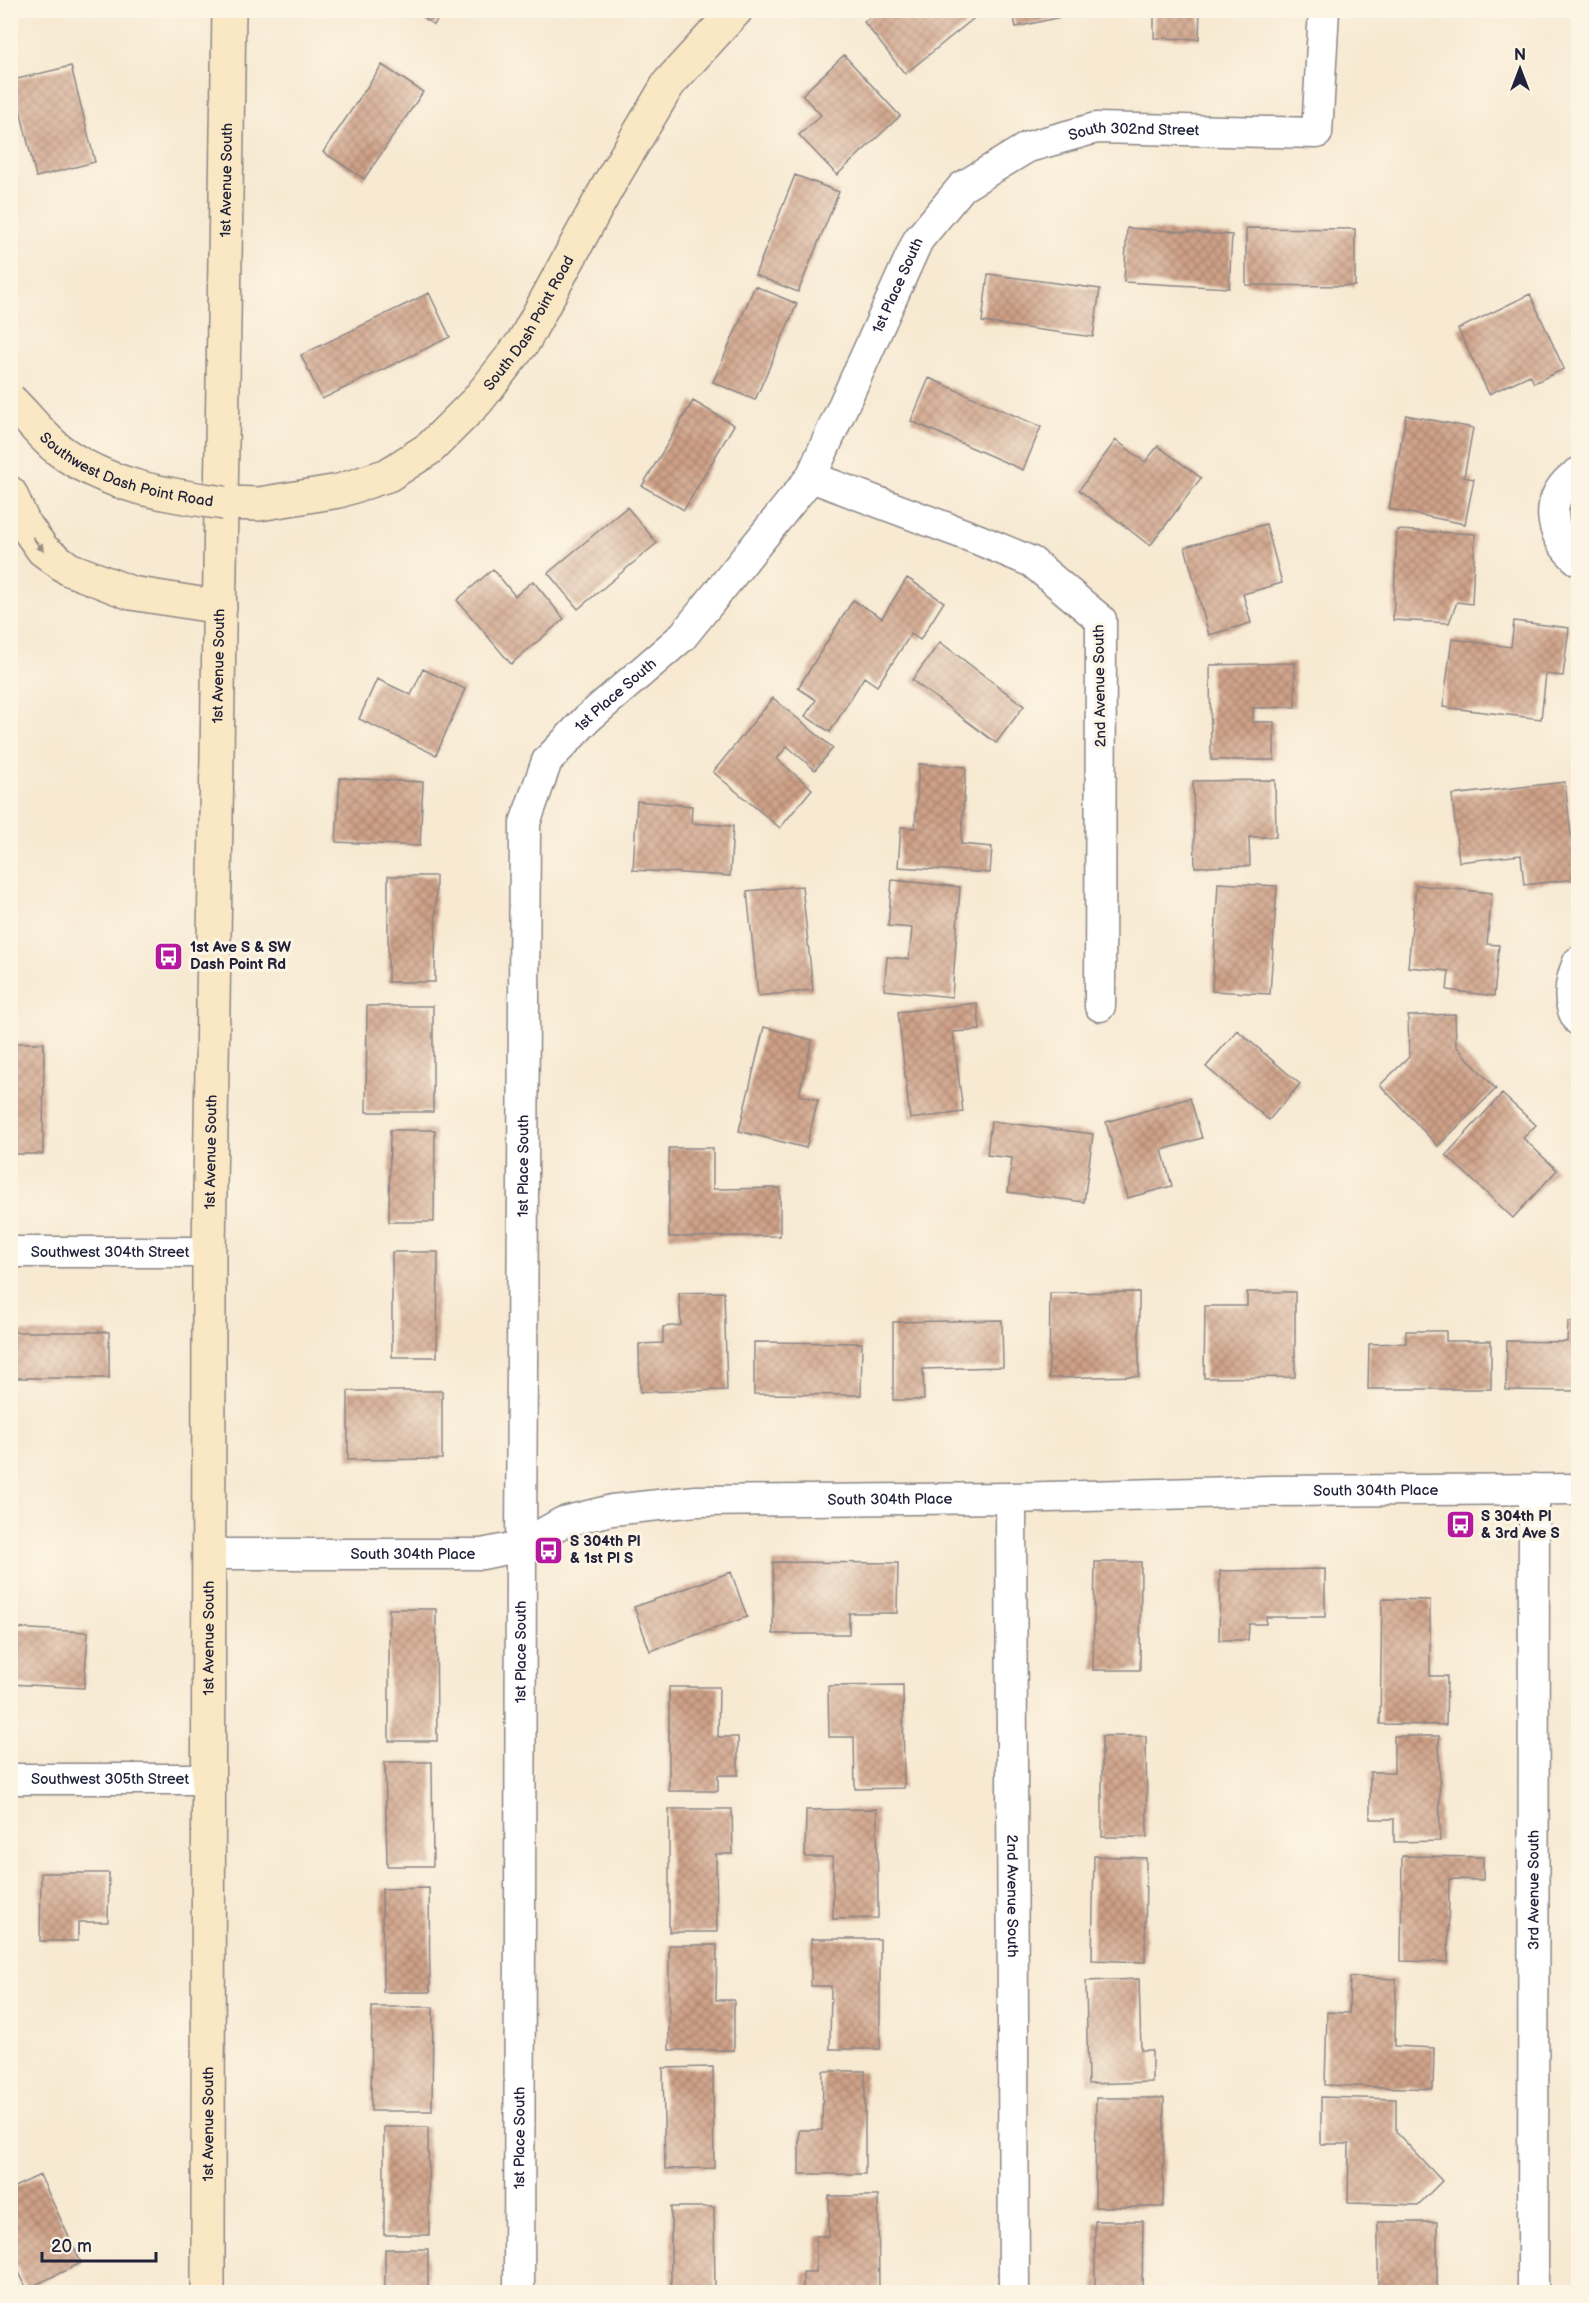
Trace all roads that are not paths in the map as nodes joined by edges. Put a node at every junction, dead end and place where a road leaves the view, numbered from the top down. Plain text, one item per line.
1 (229, 10) edge
2 (736, 10) edge
3 (1324, 10) edge
4 (962, 187) joint
5 (10, 400) edge
6 (1578, 473) edge
7 (812, 477) junction
8 (10, 493) edge
9 (224, 503) joint
10 (1578, 560) edge
11 (220, 607) junction
12 (1578, 962) edge
13 (1100, 1005) dead end
14 (1578, 1020) edge
15 (10, 1252) edge
16 (209, 1252) junction
17 (1534, 1489) junction
18 (1578, 1489) edge
19 (1011, 1498) junction
20 (520, 1546) junction
21 (209, 1554) junction
22 (10, 1779) edge
23 (210, 1779) junction
24 (208, 2292) edge
25 (519, 2292) edge
26 (1014, 2292) edge
27 (1533, 2292) edge

1 - 11 main road, 1st Avenue South
2 - 9 main road, South Dash Point Road
3 - 4 street, South 302nd Street
4 - 7 street, 1st Place South
5 - 9 main road, Southwest Dash Point Road, bridge
6 - 10 street
7 - 13 street, 2nd Avenue South
7 - 20 street, 1st Place South
8 -> 11 main road
11 - 16 main road, 1st Avenue South
12 - 14 street
15 - 16 street, Southwest 304th Street
16 - 21 main road, 1st Avenue South
17 - 18 street, South 304th Place
17 - 19 street, South 304th Place
17 - 27 street, 3rd Avenue South
19 - 20 street, South 304th Place
19 - 26 street, 2nd Avenue South
20 - 21 street, South 304th Place
20 - 25 street, 1st Place South
21 - 23 main road, 1st Avenue South
22 - 23 street, Southwest 305th Street
23 - 24 main road, 1st Avenue South

